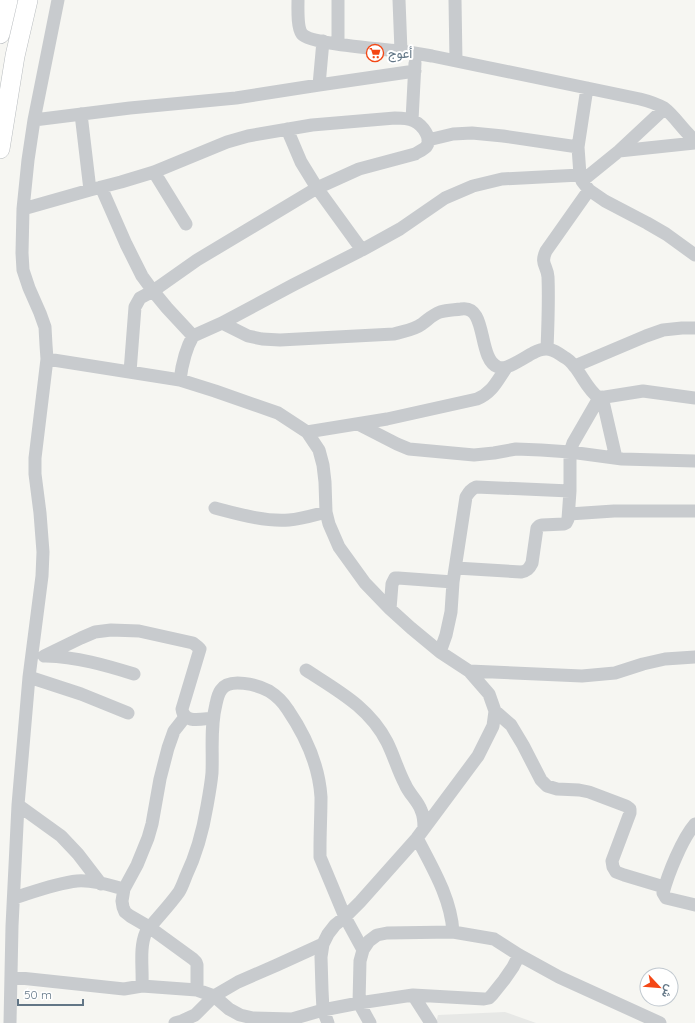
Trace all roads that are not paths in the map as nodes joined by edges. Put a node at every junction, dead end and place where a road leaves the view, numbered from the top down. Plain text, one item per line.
1 (8, 0) edge
2 (28, 0) edge
3 (58, 0) edge
4 (298, 0) edge
5 (338, 0) edge
6 (399, 0) edge
7 (455, 0) edge
8 (0, 34) edge
9 (323, 41) junction
10 (338, 44) junction
11 (401, 51) junction
12 (416, 54) junction
13 (456, 61) junction
14 (415, 71) junction
15 (319, 85) junction
16 (587, 88) junction
17 (664, 109) junction
18 (81, 114) junction
19 (34, 120) junction
20 (412, 120) junction
21 (287, 129) junction
22 (428, 140) junction
23 (695, 140) edge
24 (695, 143) edge
25 (578, 147) junction
26 (0, 149) edge
27 (620, 151) junction
28 (154, 172) junction
29 (583, 182) junction
30 (96, 188) junction
31 (317, 188) junction
32 (23, 209) junction
33 (186, 224) dead end
34 (362, 250) junction
35 (695, 255) edge
36 (152, 291) junction
37 (222, 323) junction
38 (695, 328) edge
39 (192, 336) junction
40 (547, 349) junction
41 (47, 359) junction
42 (575, 366) junction
43 (506, 368) junction
44 (130, 372) junction
45 (180, 380) junction
46 (600, 398) junction
47 (695, 398) edge
48 (358, 424) junction
49 (307, 432) junction
50 (570, 452) junction
51 (616, 458) junction
52 (695, 461) edge
53 (570, 491) junction
54 (215, 508) dead end
55 (695, 511) edge
56 (326, 512) junction
57 (569, 514) junction
58 (456, 568) junction
59 (453, 582) junction
60 (390, 609) junction
61 (440, 652) junction
62 (38, 657) junction
63 (695, 657) edge
64 (306, 670) dead end
65 (469, 671) junction
66 (134, 674) dead end
67 (29, 677) junction
68 (495, 711) junction
69 (128, 713) dead end
70 (184, 717) junction
71 (213, 718) junction
72 (18, 805) junction
73 (695, 824) edge
74 (421, 833) junction
75 (102, 884) junction
76 (664, 887) junction
77 (124, 889) junction
78 (14, 898) junction
79 (695, 905) edge
80 (345, 917) junction
81 (149, 927) junction
82 (453, 932) junction
83 (323, 944) junction
84 (363, 950) junction
85 (519, 956) junction
86 (11, 977) junction
87 (142, 986) junction
88 (197, 990) junction
89 (413, 995) junction
90 (214, 996) junction
91 (358, 1003) junction
92 (323, 1010) junction
93 (293, 1021) edge
94 (10, 1023) edge
95 (175, 1023) edge
96 (328, 1023) edge
97 (370, 1023) edge
98 (431, 1023) edge
99 (660, 1023) edge

1 - 8 highway
2 - 26 highway
3 - 19 street
4 - 9 street
5 - 10 street
6 - 11 street
7 - 13 street
9 - 10 street
9 - 15 street
10 - 11 street
11 - 12 street
12 - 13 street
12 - 14 street
13 - 16 street
14 - 15 street
14 - 20 street
15 - 18 street
16 - 17 street
16 - 25 street
17 - 23 street
17 - 27 street
18 - 19 street
18 - 30 street
19 - 32 street
20 - 21 street
20 - 22 street
21 - 28 street
21 - 31 street
22 - 25 street
22 - 31 street
24 - 27 street
25 - 29 street
27 - 29 street
28 - 30 street
28 - 33 street
29 - 34 street
29 - 35 street
29 - 40 street
30 - 32 street
30 - 36 street
31 - 34 street
31 - 36 street
32 - 41 street
34 - 37 street
36 - 39 street
36 - 44 street
37 - 39 street
37 - 43 street
38 - 42 street
39 - 45 street
40 - 42 street
40 - 43 street
41 - 44 street
41 - 62 street
42 - 46 street
43 - 48 street
44 - 45 street
45 - 49 street
46 - 47 street
46 - 50 street
46 - 51 street
48 - 49 street
48 - 50 street
49 - 56 street
50 - 51 street
50 - 53 street
51 - 52 street
53 - 57 street
53 - 58 street
54 - 56 street
55 - 57 street
56 - 60 street
57 - 58 street
58 - 59 street
59 - 60 street
59 - 61 street
60 - 61 street
61 - 65 street
62 - 66 street
62 - 67 street
62 - 70 street
63 - 65 street
64 - 74 street
65 - 68 street
67 - 69 street
67 - 72 street
68 - 74 street
68 - 76 street
70 - 71 street
70 - 77 street
71 - 80 street
71 - 81 street
72 - 75 street
72 - 78 street
73 - 76 street
74 - 80 street
74 - 82 street
75 - 77 street
75 - 78 street
76 - 79 street
77 - 81 street
78 - 86 street
80 - 83 street
80 - 84 street
81 - 87 street
81 - 88 street
82 - 84 street
82 - 85 street
83 - 90 street
83 - 92 street
84 - 91 street
85 - 89 street
85 - 99 street
86 - 87 street
86 - 94 street
87 - 88 street
88 - 90 street
89 - 91 street
89 - 98 street
90 - 93 street
90 - 95 street
91 - 92 street
91 - 97 street
92 - 93 street
92 - 96 street

